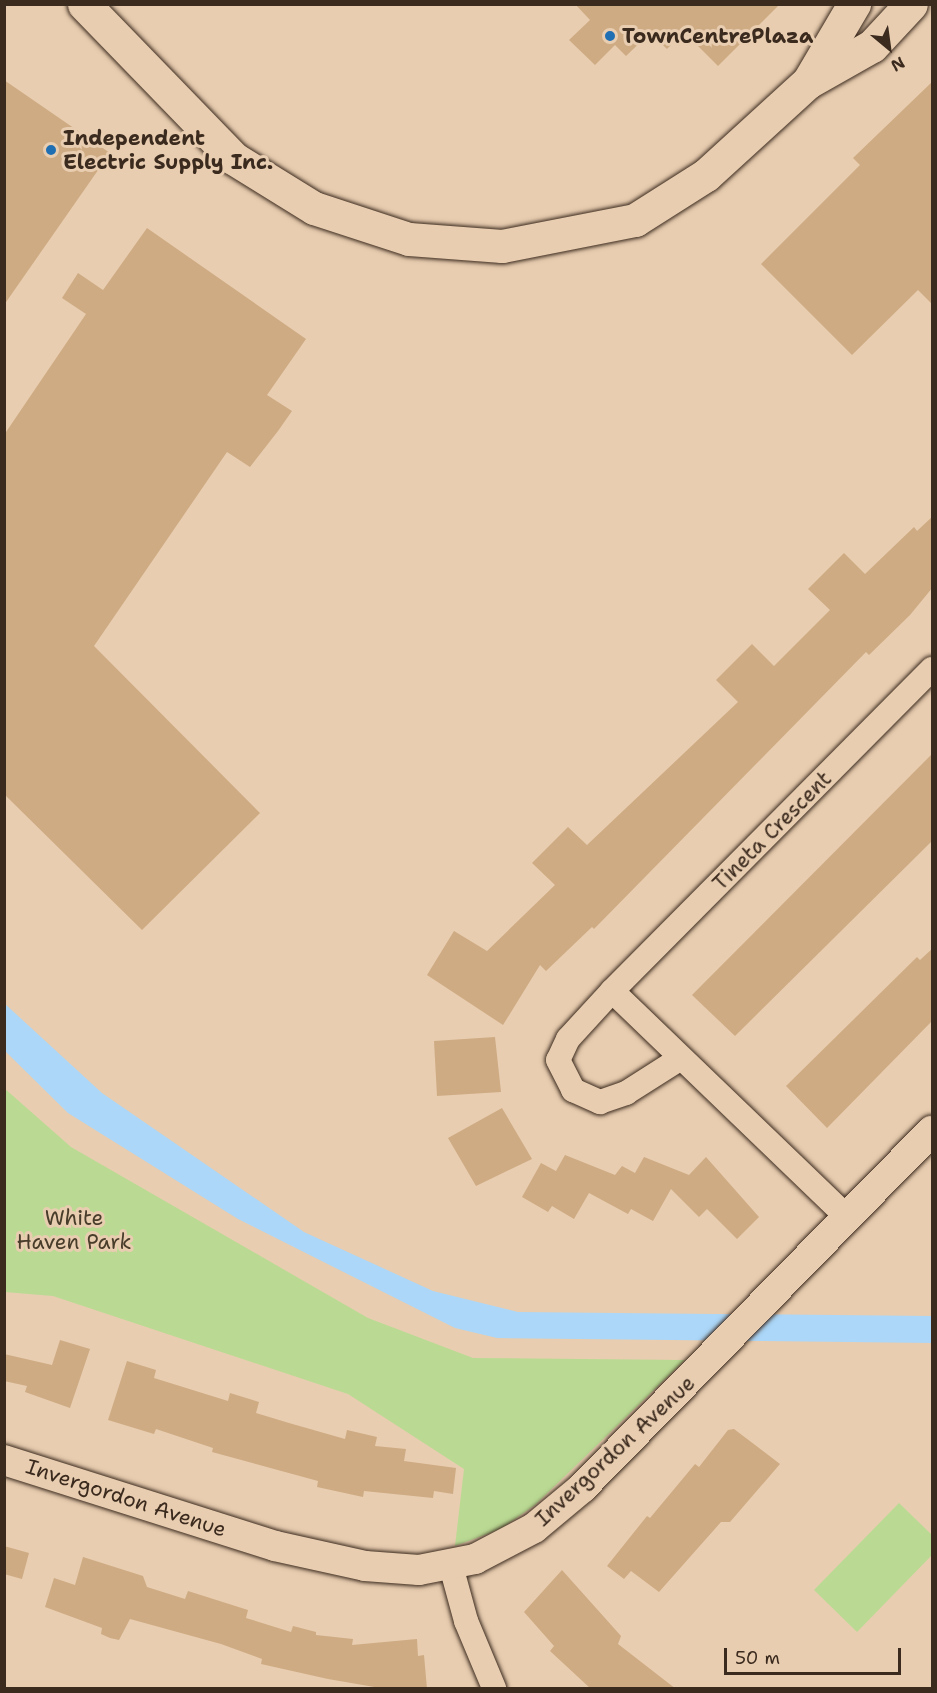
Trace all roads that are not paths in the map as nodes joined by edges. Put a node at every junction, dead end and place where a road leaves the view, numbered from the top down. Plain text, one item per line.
1 (84, 4) edge
2 (854, 4) edge
3 (911, 4) edge
4 (808, 82) junction
5 (933, 669) edge
6 (612, 991) junction
7 (681, 1058) junction
8 (933, 1131) edge
9 (847, 1217) junction
10 (4, 1460) edge
11 (451, 1566) junction
12 (494, 1689) edge

1 - 4 main road
2 - 4 main road
3 - 4 main road
5 - 6 street, Tineta Crescent
6 - 7 street
6 - 7 street, Tineta Crescent
7 - 9 street
8 - 9 street, Invergordon Avenue
9 - 11 street, Invergordon Avenue
10 - 11 street, Invergordon Avenue
11 - 12 street

